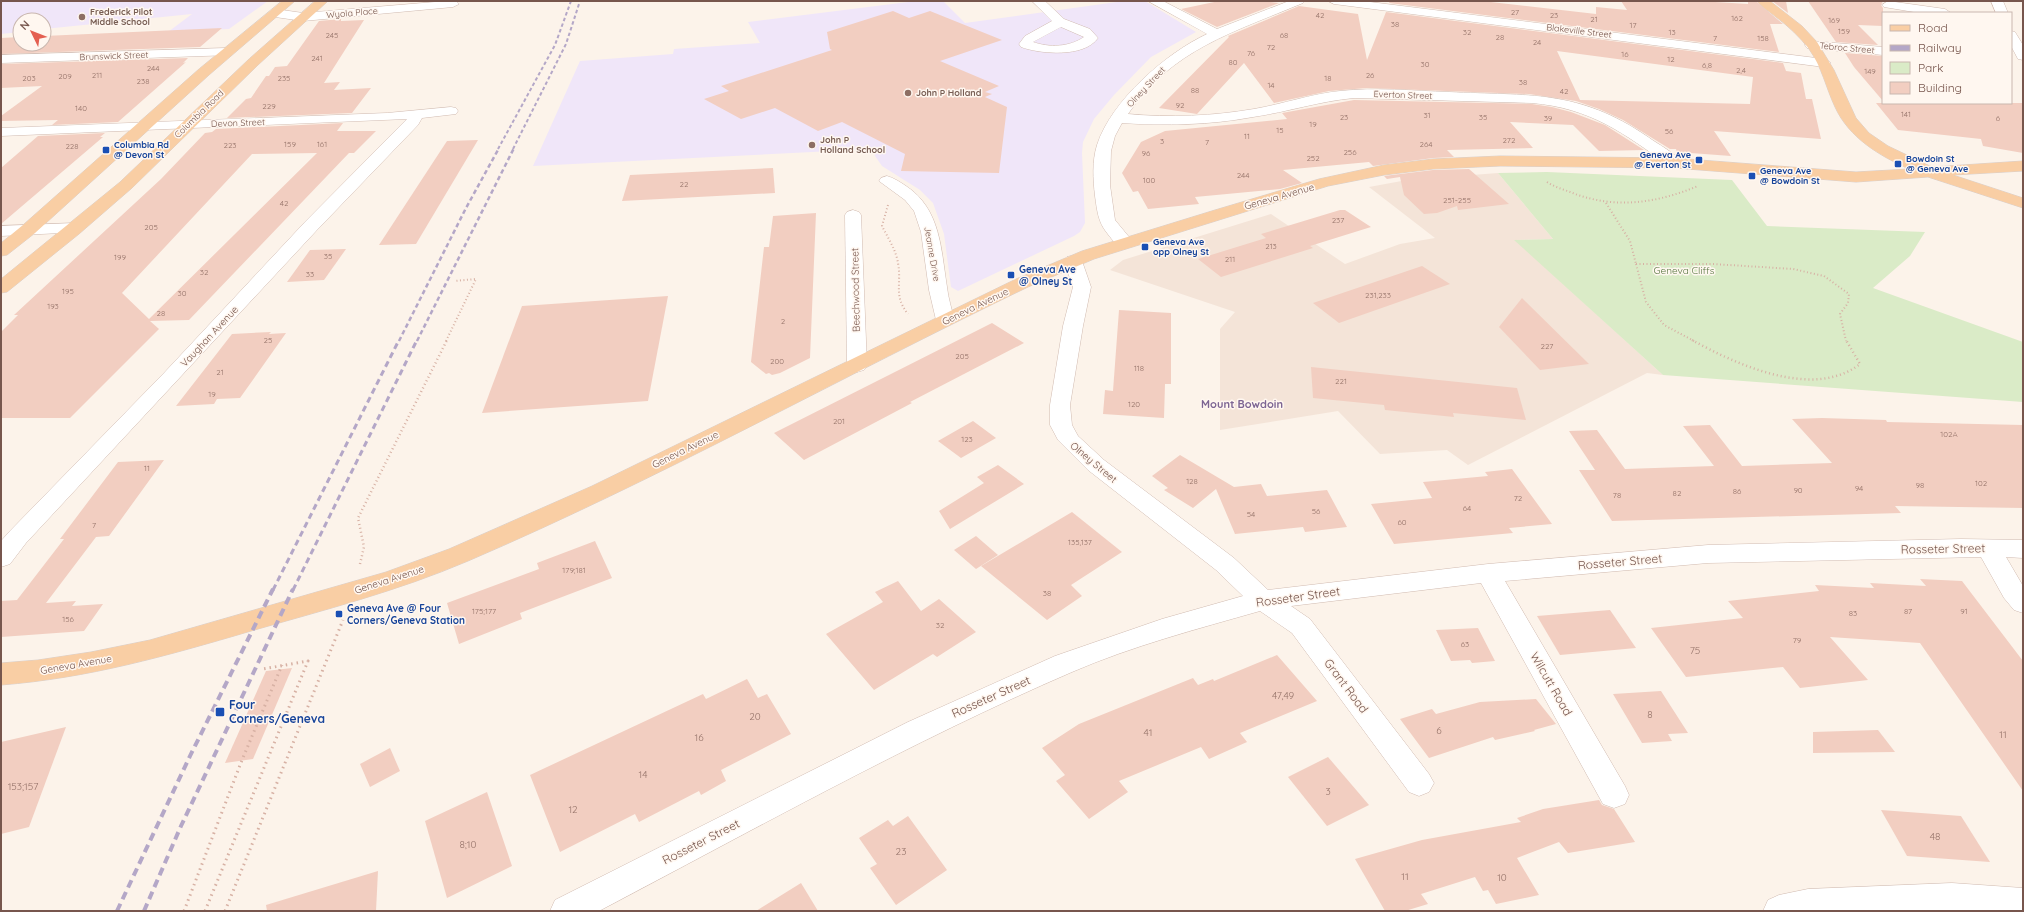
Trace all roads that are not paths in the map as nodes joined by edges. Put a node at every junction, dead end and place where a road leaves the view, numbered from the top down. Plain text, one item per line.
1 (289, 1) edge
2 (322, 1) edge
3 (1038, 1) edge
4 (1154, 1) edge
5 (1299, 1) edge
6 (1334, 1) edge
7 (1763, 1) edge
8 (1997, 1) edge
9 (453, 4) dead end
10 (1888, 5) dead end
11 (1938, 12) edge
12 (2002, 12) edge
13 (275, 13) junction
14 (303, 17) junction
15 (1060, 22) dead end
16 (1216, 34) junction
17 (2012, 38) edge
18 (1811, 45) junction
19 (1882, 51) edge
20 (227, 52) junction
21 (2023, 56) edge
22 (1, 59) edge
23 (1824, 63) junction
24 (2012, 63) edge
25 (2023, 65) edge
26 (451, 111) dead end
27 (416, 115) junction
28 (1118, 118) junction
29 (188, 125) junction
30 (142, 127) junction
31 (1, 132) edge
32 (1674, 163) junction
33 (2023, 166) edge
34 (1933, 173) junction
35 (887, 182) dead end
36 (2023, 203) edge
37 (853, 215) dead end
38 (75, 228) junction
39 (29, 229) junction
40 (1, 231) edge
41 (1125, 243) junction
42 (1, 251) edge
43 (1073, 261) junction
44 (1, 288) edge
45 (945, 320) junction
46 (856, 366) junction
47 (1988, 548) junction
48 (2023, 549) edge
49 (1, 558) edge
50 (1488, 573) junction
51 (1263, 600) junction
52 (2023, 603) edge
53 (1, 674) edge
54 (1419, 783) dead end
55 (1614, 795) dead end
56 (2023, 904) edge
57 (566, 911) edge
58 (1779, 911) edge

1 - 13 main road
2 - 14 main road, Columbia Road
3 - 15 street
4 - 16 street
5 - 16 street, Olney Street
6 - 23 street, Blakeville Street
7 - 18 main road
8 - 12 street
9 - 14 street, Wyola Place
10 - 11 street
13 - 14 street, Wyola Place
13 - 20 main road
14 - 29 main road, Columbia Road
16 - 28 street, Olney Street
17 - 21 street
18 - 19 street, Tebroc Street
18 - 23 main road
20 - 22 street, Brunswick Street
20 - 30 main road
23 - 34 main road
24 - 25 street
26 - 27 street, Devon Street
27 - 29 street, Devon Street
27 - 49 street, Vaughan Avenue
28 - 32 street, Everton Street
28 - 41 street, Olney Street
29 - 30 street, Devon Street
29 - 38 main road, Columbia Road
30 - 31 street, Devon Street
30 - 39 main road
32 - 34 main road, Geneva Avenue
32 - 41 main road, Geneva Avenue
33 - 34 main road, Geneva Avenue
34 - 36 main road
35 - 45 street, Jeanne Drive
37 - 46 street, Beechwood Street
38 - 39 street
38 - 44 main road, Columbia Road
39 - 40 street
39 - 42 main road
41 - 43 main road, Geneva Avenue
43 - 45 main road, Geneva Avenue
43 - 51 street, Olney Street
45 - 46 main road, Geneva Avenue
46 - 53 main road, Geneva Avenue
47 - 48 street, Rosseter Street
47 - 50 street, Rosseter Street
47 - 52 street
50 - 51 street, Rosseter Street
50 - 55 street, Wilcutt Road
51 - 54 street, Grant Road
51 - 57 street, Rosseter Street
56 - 58 street

